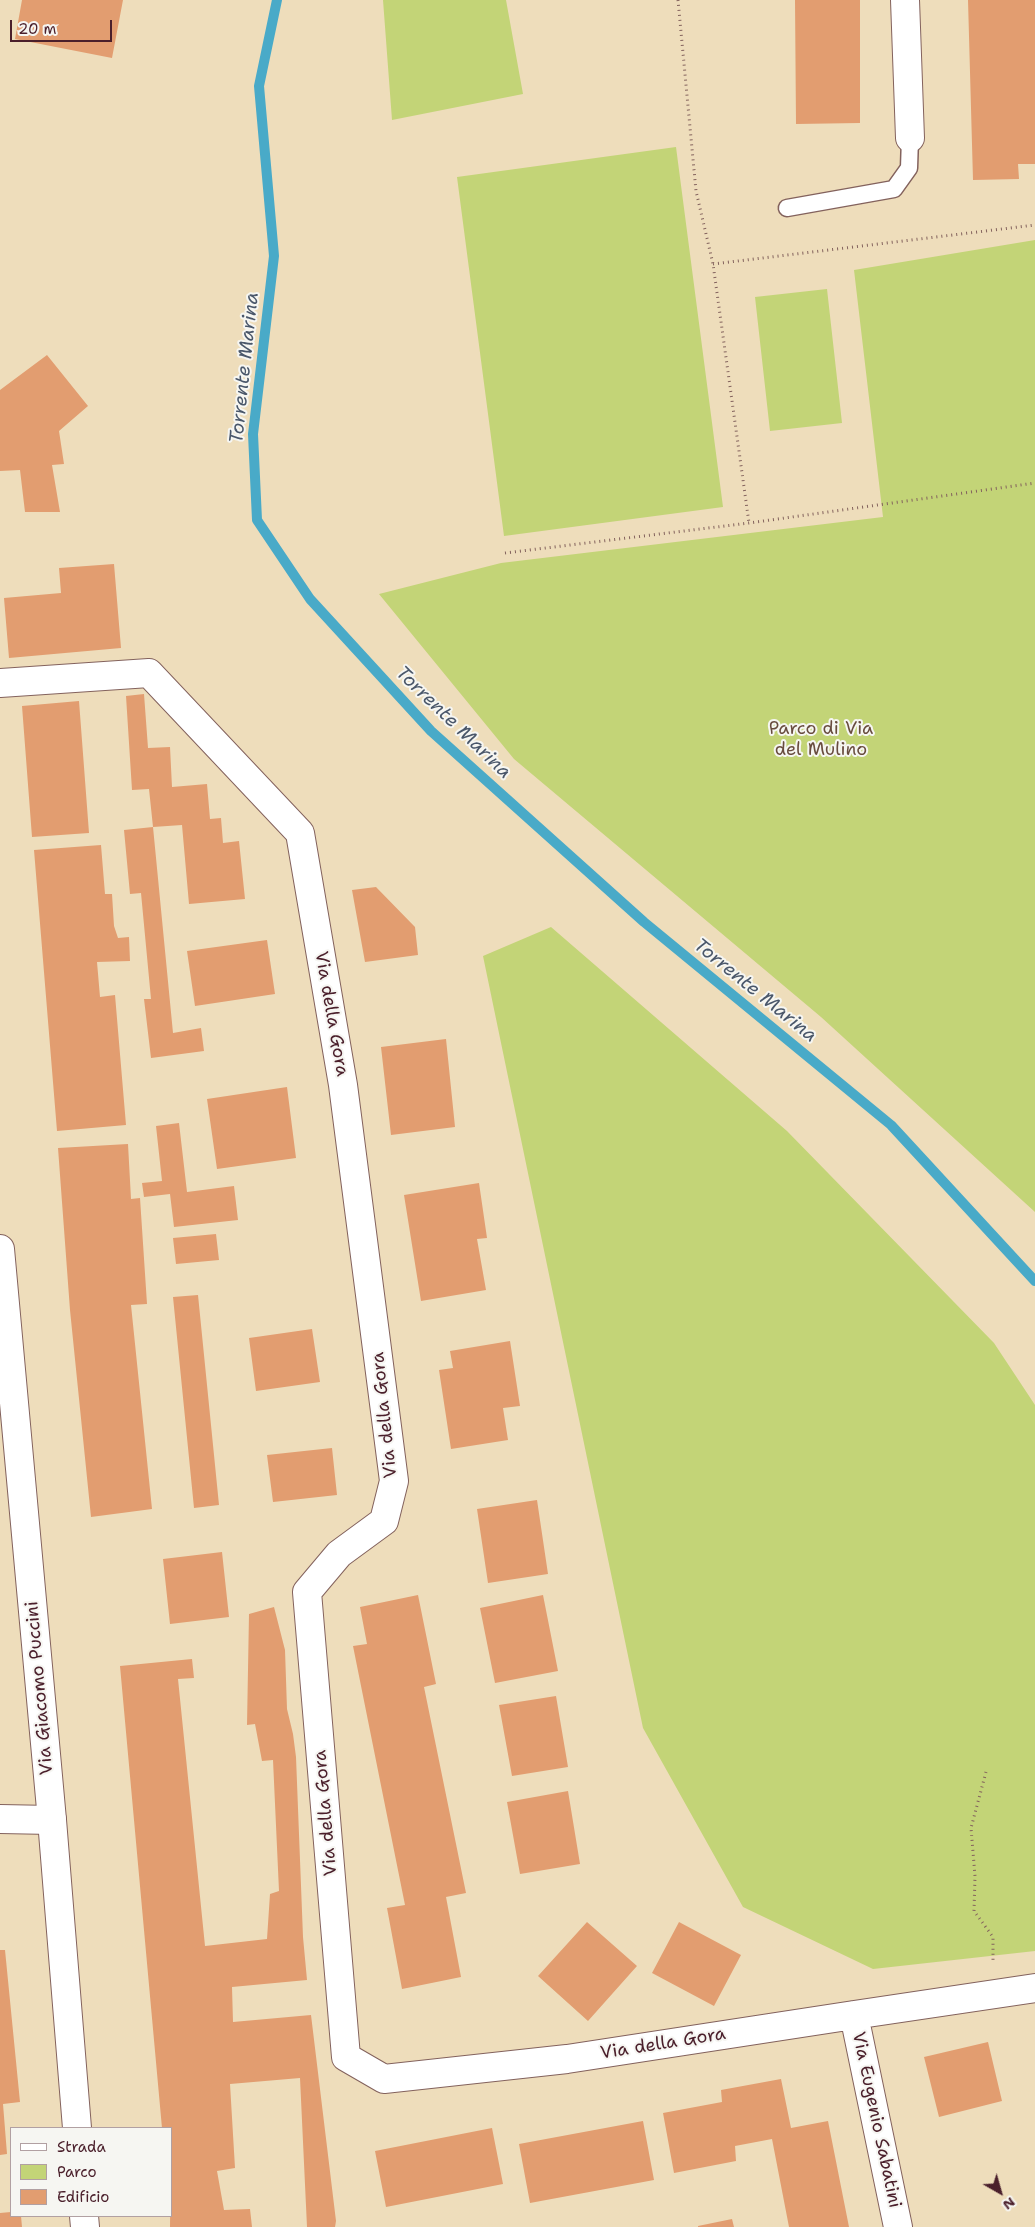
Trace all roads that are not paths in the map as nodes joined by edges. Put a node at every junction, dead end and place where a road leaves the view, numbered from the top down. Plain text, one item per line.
1 (904, 0) edge
2 (910, 138) joint
3 (787, 208) dead end
4 (0, 683) edge
5 (0, 1249) edge
6 (0, 1820) edge
7 (52, 1820) junction
8 (1035, 1988) edge
9 (854, 2016) junction
10 (77, 2127) edge
11 (898, 2227) edge

1 - 2 street
2 - 3 lane
4 - 9 street, Via della Gora
5 - 7 street, Via Giacomo Puccini
6 - 7 street
7 - 10 street, Via Giacomo Puccini
8 - 9 street, Via Eugenio Sabatini
9 - 11 street, Via Eugenio Sabatini

